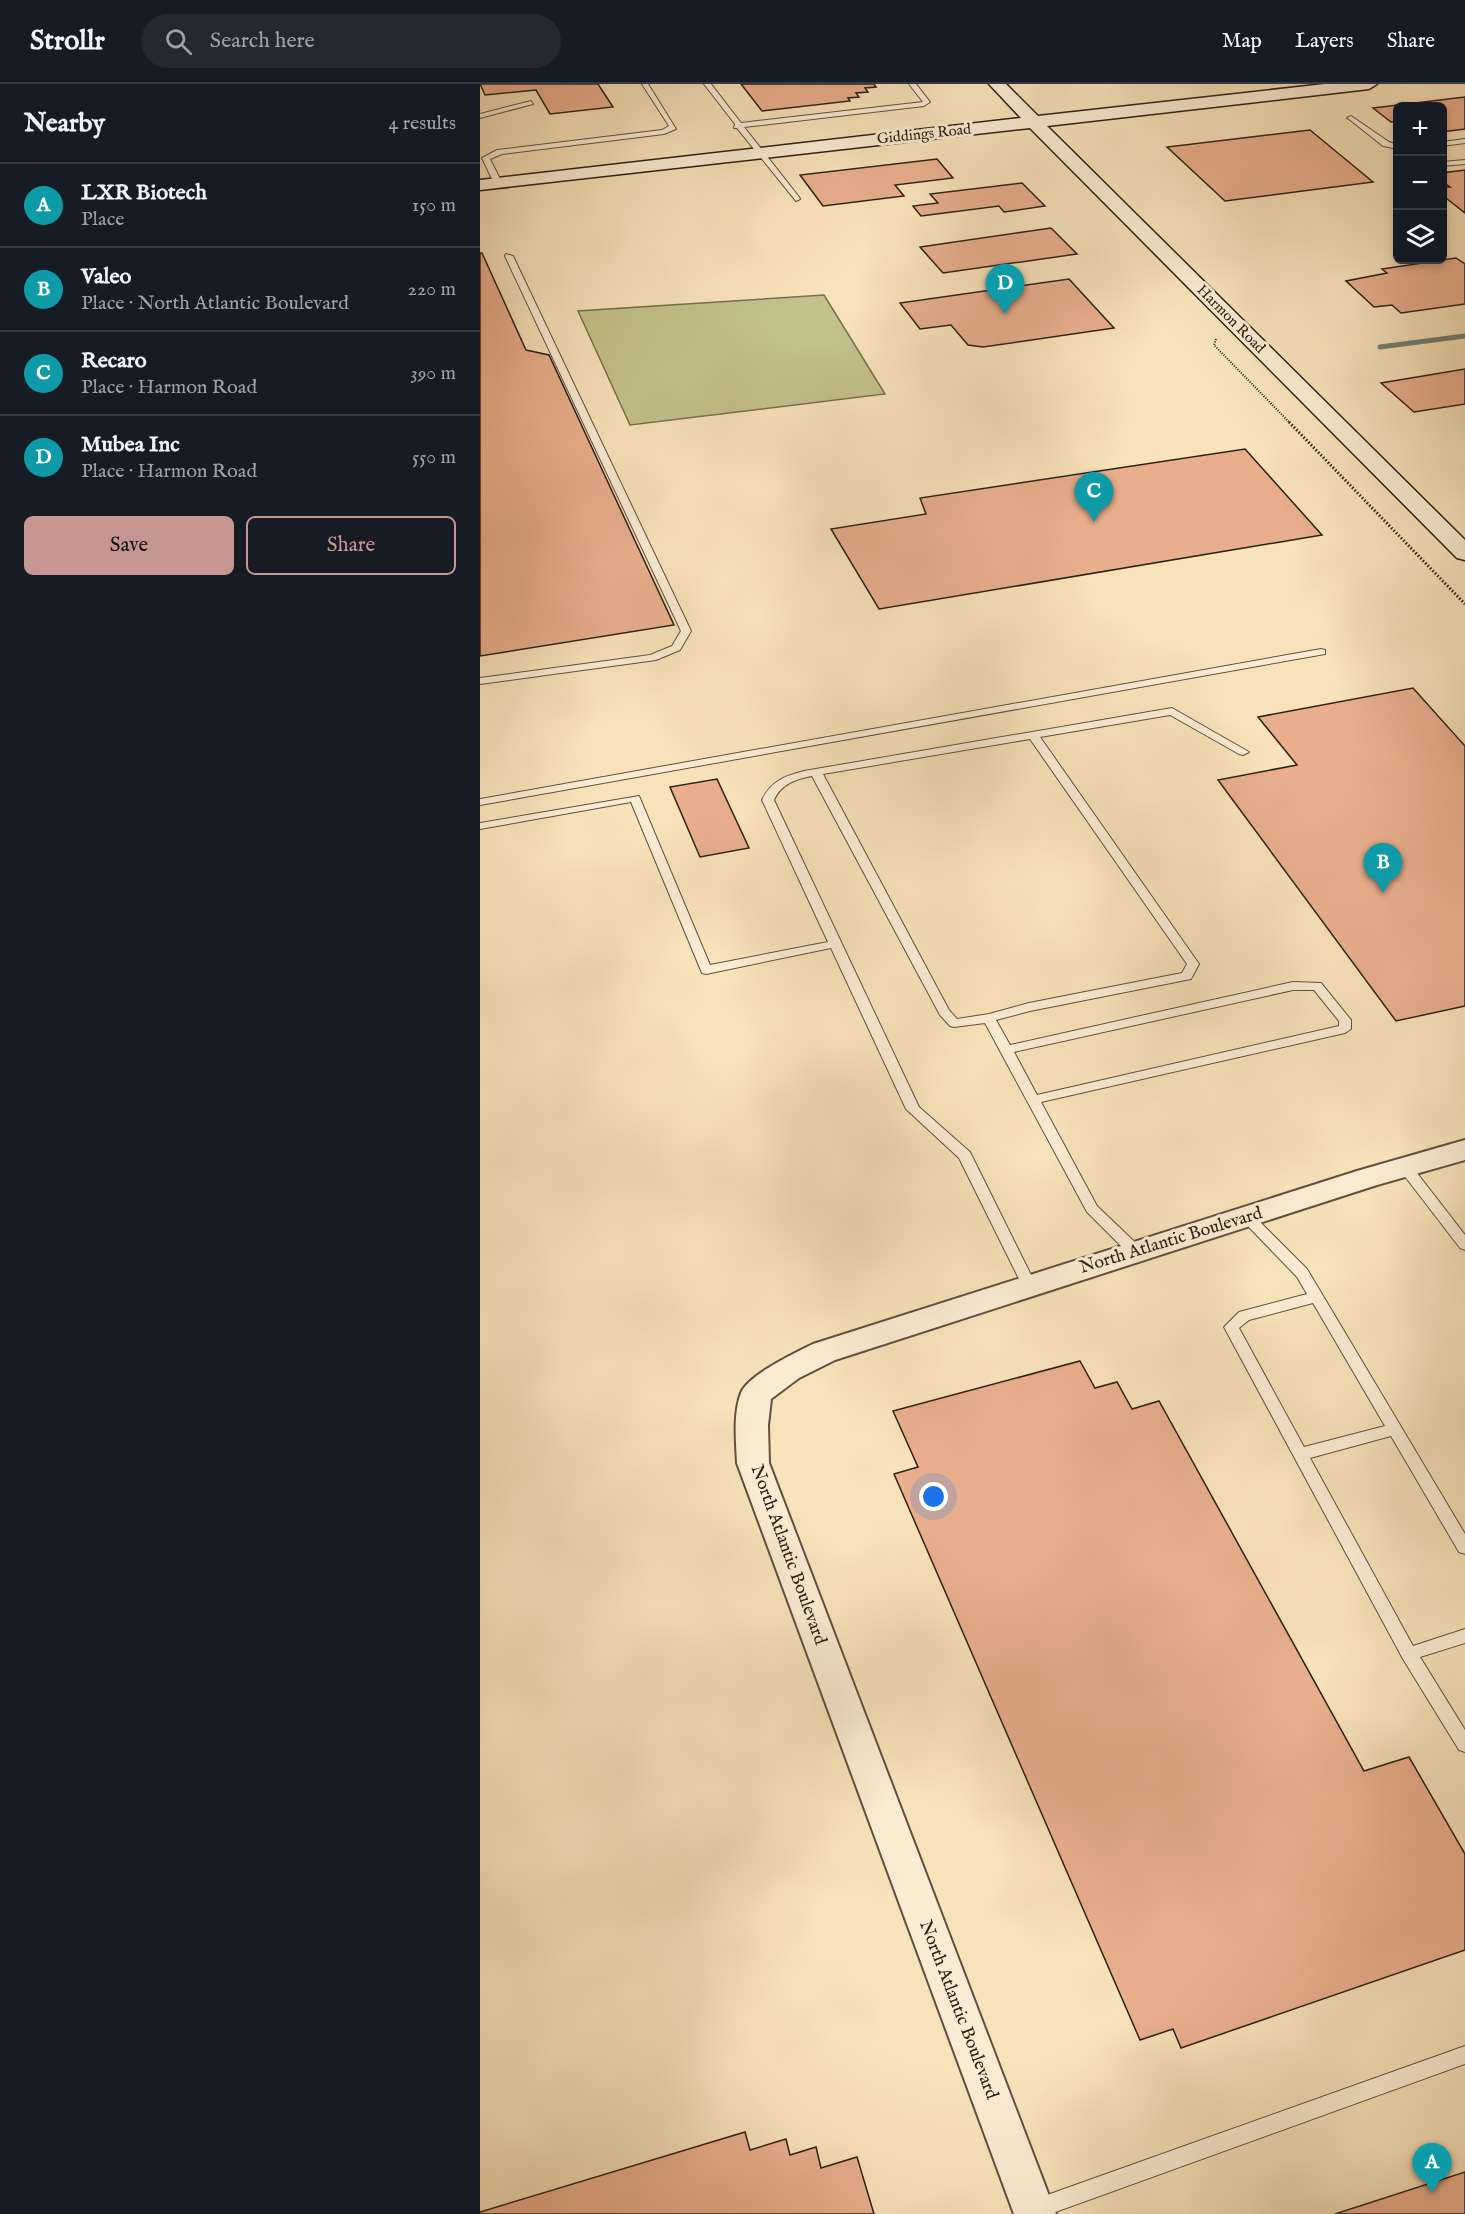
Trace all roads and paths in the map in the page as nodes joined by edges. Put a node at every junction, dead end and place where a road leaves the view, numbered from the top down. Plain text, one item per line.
1 (645, 84) edge
2 (707, 84) edge
3 (912, 84) edge
4 (997, 84) edge
5 (1369, 84) edge
6 (531, 103) dead end
7 (480, 116) edge
8 (1351, 118) dead end
9 (1034, 122) junction
10 (737, 126) junction
11 (1465, 141) edge
12 (1447, 143) edge
13 (1393, 146) edge
14 (761, 153) junction
15 (1465, 162) edge
16 (1447, 164) edge
17 (489, 184) edge
18 (796, 199) dead end
19 (509, 256) dead end
20 (1215, 336) dead end
21 (1465, 553) edge
22 (1465, 604) edge
23 (1321, 652) dead end
24 (480, 681) edge
25 (1032, 734) junction
26 (1243, 752) dead end
27 (816, 772) junction
28 (480, 802) edge
29 (480, 826) edge
30 (835, 944) junction
31 (989, 1018) junction
32 (1006, 1050) junction
33 (1033, 1100) junction
34 (1465, 1150) edge
35 (1405, 1167) junction
36 (1247, 1217) junction
37 (1465, 1245) edge
38 (1136, 1252) junction
39 (1029, 1285) junction
40 (1316, 1297) junction
41 (1395, 1429) junction
42 (1301, 1454) junction
43 (1465, 1548) edge
44 (1465, 1636) edge
45 (1409, 1654) junction
46 (1465, 1745) edge
47 (1465, 2055) edge
48 (1034, 2212) edge

1 - 17 lane
2 - 10 lane
3 - 10 lane
4 - 9 street, Harmon Road
5 - 9 street, Giddings Road
6 - 7 lane
8 - 13 lane
9 - 14 street, Giddings Road
9 - 21 street, Harmon Road
10 - 14 lane
11 - 12 lane
14 - 17 street, Giddings Road
14 - 18 lane
15 - 16 lane
19 - 24 lane
20 - 22 path
23 - 28 lane
25 - 26 lane
25 - 27 lane
25 - 31 lane
27 - 30 lane
27 - 31 lane
29 - 30 lane
30 - 39 lane
31 - 32 lane
32 - 33 lane
32 - 33 lane
33 - 38 lane
34 - 35 street, North Atlantic Boulevard
35 - 36 street, North Atlantic Boulevard
35 - 37 lane
36 - 38 street, North Atlantic Boulevard
36 - 40 lane
38 - 39 street, North Atlantic Boulevard
39 - 48 street, North Atlantic Boulevard
40 - 41 lane
40 - 42 lane
41 - 42 lane
41 - 43 lane
42 - 45 lane
44 - 45 lane
45 - 46 lane
47 - 48 lane

